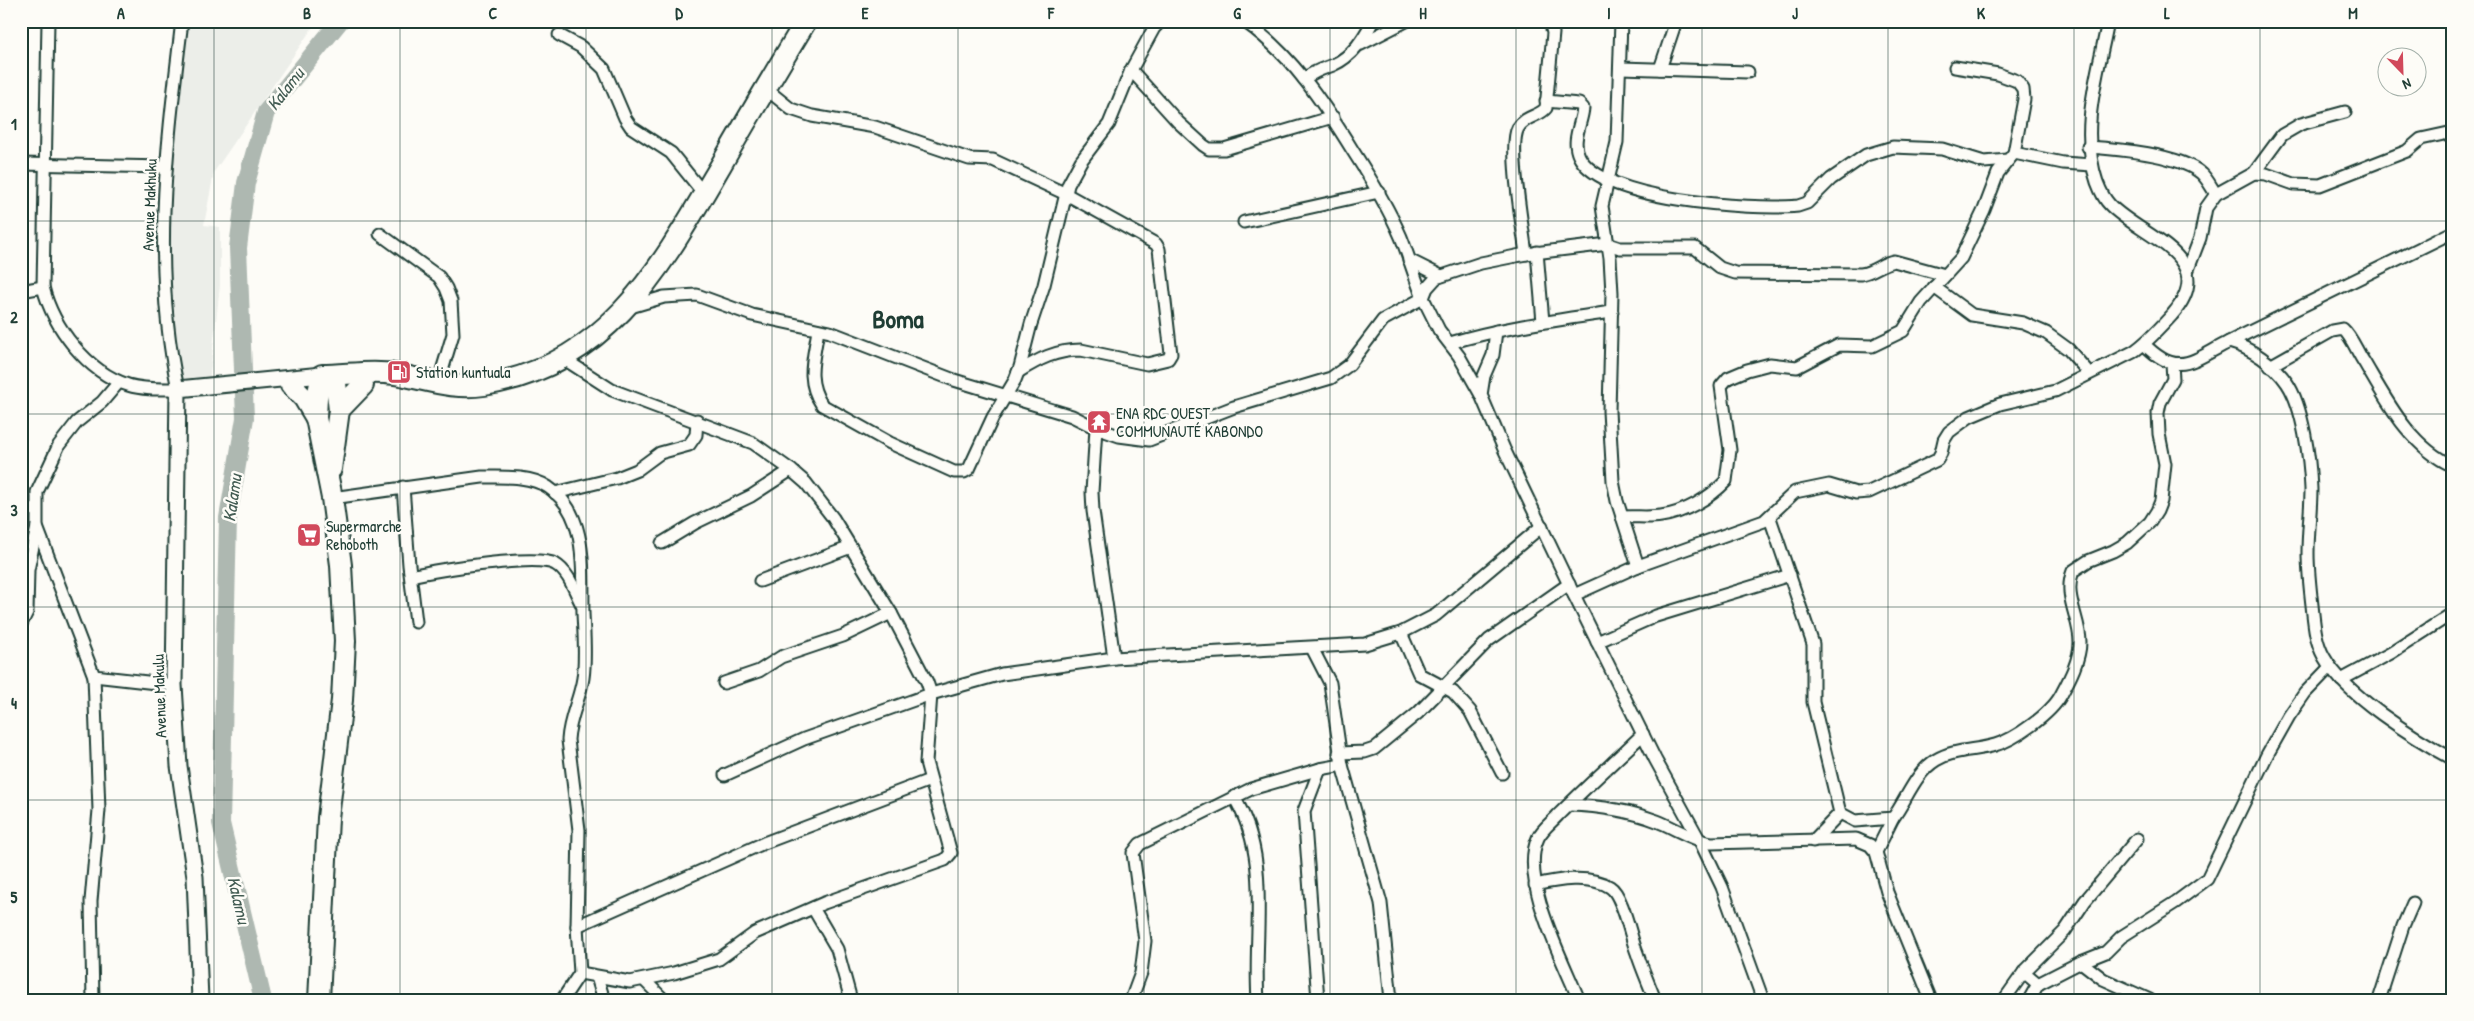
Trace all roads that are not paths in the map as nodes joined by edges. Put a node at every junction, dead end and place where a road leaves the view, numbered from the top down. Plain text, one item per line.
1 (48, 21) edge
2 (182, 21) edge
3 (806, 21) edge
4 (1161, 21) edge
5 (1244, 21) edge
6 (1373, 21) edge
7 (1406, 21) edge
8 (1550, 21) edge
9 (1621, 21) edge
10 (1676, 21) edge
11 (2108, 21) edge
12 (559, 35) dead end
13 (1361, 44) junction
14 (1955, 67) dead end
15 (1621, 68) junction
16 (1660, 69) junction
17 (1131, 70) junction
18 (1748, 72) dead end
19 (1304, 79) junction
20 (765, 88) junction
21 (1546, 101) junction
22 (2345, 112) dead end
23 (1333, 117) junction
24 (2453, 132) edge
25 (2088, 147) junction
26 (2011, 156) junction
27 (21, 164) edge
28 (44, 164) junction
29 (2092, 165) junction
30 (165, 168) junction
31 (2254, 173) junction
32 (1608, 182) junction
33 (1379, 192) junction
34 (704, 194) junction
35 (1066, 194) junction
36 (2216, 194) junction
37 (1244, 222) dead end
38 (2453, 232) edge
39 (380, 234) dead end
40 (1608, 244) junction
41 (1531, 253) junction
42 (1409, 260) junction
43 (2187, 272) junction
44 (1945, 275) junction
45 (1440, 276) junction
46 (648, 280) junction
47 (43, 287) junction
48 (1934, 287) junction
49 (21, 291) edge
50 (664, 297) junction
51 (1423, 298) junction
52 (626, 309) junction
53 (1612, 312) junction
54 (1543, 322) junction
55 (818, 330) junction
56 (1496, 331) junction
57 (2229, 342) junction
58 (1450, 343) junction
59 (2144, 344) junction
60 (564, 359) junction
61 (2172, 364) junction
62 (2270, 366) junction
63 (1018, 372) junction
64 (2089, 373) junction
65 (415, 380) junction
66 (119, 382) junction
67 (277, 382) junction
68 (328, 382) junction
69 (438, 384) junction
70 (363, 385) junction
71 (178, 389) junction
72 (1005, 395) junction
73 (1481, 395) junction
74 (339, 410) junction
75 (316, 418) junction
76 (696, 420) junction
77 (1096, 428) junction
78 (2453, 466) edge
79 (791, 470) junction
80 (328, 478) junction
81 (403, 487) junction
82 (555, 493) junction
83 (332, 498) junction
84 (1622, 517) junction
85 (1770, 518) junction
86 (1542, 526) junction
87 (37, 527) junction
88 (662, 543) dead end
89 (851, 547) junction
90 (1638, 566) junction
91 (1790, 575) junction
92 (411, 576) junction
93 (760, 581) dead end
94 (1569, 584) junction
95 (1574, 595) junction
96 (583, 608) junction
97 (891, 613) junction
98 (2453, 613) edge
99 (416, 622) dead end
100 (21, 624) edge
101 (1401, 633) junction
102 (1597, 642) junction
103 (1312, 648) junction
104 (1114, 658) junction
105 (2330, 667) junction
106 (94, 676) junction
107 (2341, 680) junction
108 (724, 683) dead end
109 (174, 685) junction
110 (1444, 686) junction
111 (931, 694) junction
112 (1643, 734) junction
113 (1340, 759) junction
114 (2453, 759) edge
115 (1320, 769) junction
116 (1502, 773) dead end
117 (725, 775) dead end
118 (930, 780) junction
119 (1234, 797) junction
120 (1569, 805) junction
121 (1840, 813) junction
122 (1893, 818) junction
123 (2137, 839) dead end
124 (1700, 841) junction
125 (1813, 841) junction
126 (1876, 852) junction
127 (1535, 885) junction
128 (2413, 903) dead end
129 (813, 908) junction
130 (578, 926) junction
131 (2080, 962) junction
132 (2024, 972) junction
133 (580, 973) junction
134 (596, 976) junction
135 (645, 981) junction
136 (2038, 984) junction
137 (93, 1000) edge
138 (200, 1000) edge
139 (319, 1000) edge
140 (562, 1000) edge
141 (604, 1000) edge
142 (664, 1000) edge
143 (851, 1000) edge
144 (1131, 1000) edge
145 (1258, 1000) edge
146 (1318, 1000) edge
147 (1391, 1000) edge
148 (1578, 1000) edge
149 (1655, 1000) edge
150 (1762, 1000) edge
151 (1931, 1000) edge
152 (2004, 1000) edge
153 (2029, 1000) edge
154 (2150, 1000) edge
155 (2379, 1000) edge

1 - 28 street
2 - 30 street, Avenue Makhuku
3 - 20 highway
4 - 17 street
5 - 19 street
6 - 13 street
7 - 13 street
8 - 21 street
9 - 15 street
10 - 16 street
11 - 25 street
12 - 34 street
13 - 19 street
14 - 26 street
15 - 16 street
15 - 32 street
16 - 18 street
17 - 23 street
17 - 35 street
19 - 23 street
20 - 34 highway
20 - 35 street
21 - 32 street
21 - 41 street
22 - 31 street
23 - 33 street
24 - 31 street
25 - 29 street
25 - 36 street
26 - 29 street
26 - 32 street
26 - 44 street
27 - 28 street
28 - 30 street
28 - 47 street
29 - 43 street
30 - 71 street, Avenue Makhuku
31 - 36 street
32 - 40 street
33 - 37 street
33 - 42 street
34 - 46 highway
35 - 63 street
35 - 63 street
36 - 43 street
38 - 57 street
39 - 69 street
40 - 41 street
40 - 44 street
40 - 53 street
41 - 45 street
41 - 54 street
42 - 45 street
42 - 51 street
43 - 59 street
44 - 48 street
45 - 51 street
46 - 50 street
46 - 52 highway
47 - 49 street
47 - 66 street
48 - 64 street
48 - 84 street
50 - 52 street
50 - 55 street
51 - 58 street
51 - 77 street
52 - 60 highway
53 - 54 street
53 - 84 street
54 - 56 street
55 - 72 street
55 - 72 street
56 - 58 street
56 - 73 street
57 - 61 street
57 - 62 street
58 - 73 street
59 - 61 street
59 - 64 street
60 - 69 highway
60 - 76 street
61 - 122 street
62 - 78 street
62 - 105 street
63 - 72 street
64 - 85 street
65 - 68 highway
65 - 69 highway
65 - 70 highway
66 - 71 street
66 - 87 street
67 - 68 main road
67 - 71 main road
67 - 75 highway
68 - 70 highway
68 - 74 highway
68 - 75 highway
70 - 74 highway
71 - 109 main road, Avenue Makulu
72 - 77 street
73 - 86 street
74 - 80 highway
75 - 80 highway
76 - 79 street
76 - 82 street
77 - 104 street
79 - 88 street
79 - 89 street
80 - 83 highway
81 - 82 street
81 - 83 street
81 - 92 street
82 - 96 street
83 - 139 highway
84 - 90 street
85 - 90 street
85 - 91 street
86 - 94 street
86 - 101 street
87 - 100 street
87 - 106 street
89 - 93 street
89 - 97 street
90 - 95 street
91 - 102 street
91 - 121 street
92 - 96 street
92 - 99 street
94 - 95 street
94 - 110 street
95 - 102 street
96 - 130 street
97 - 108 street
97 - 111 street
98 - 107 street
101 - 103 street
101 - 110 street
102 - 112 street
103 - 104 street
103 - 113 street
104 - 111 street
105 - 107 street
105 - 131 street
106 - 109 street
106 - 137 street
107 - 114 street
109 - 138 main road, Avenue Makulu
110 - 113 street
110 - 116 street
111 - 117 street
111 - 118 street
112 - 120 street
112 - 124 street
113 - 115 street
113 - 147 street
115 - 119 street
115 - 146 street
118 - 129 street
118 - 130 street
119 - 144 street
119 - 145 street
120 - 124 street
120 - 127 street
121 - 122 street
121 - 125 street
122 - 126 street
123 - 132 street
124 - 125 street
124 - 150 street
125 - 126 street
126 - 151 street
127 - 148 street
127 - 149 street
128 - 155 street
129 - 135 street
129 - 143 street
130 - 133 street
131 - 136 street
131 - 154 street
132 - 136 street
132 - 152 street
133 - 134 street
133 - 140 street
134 - 135 street
134 - 141 street
135 - 142 street
136 - 153 street

